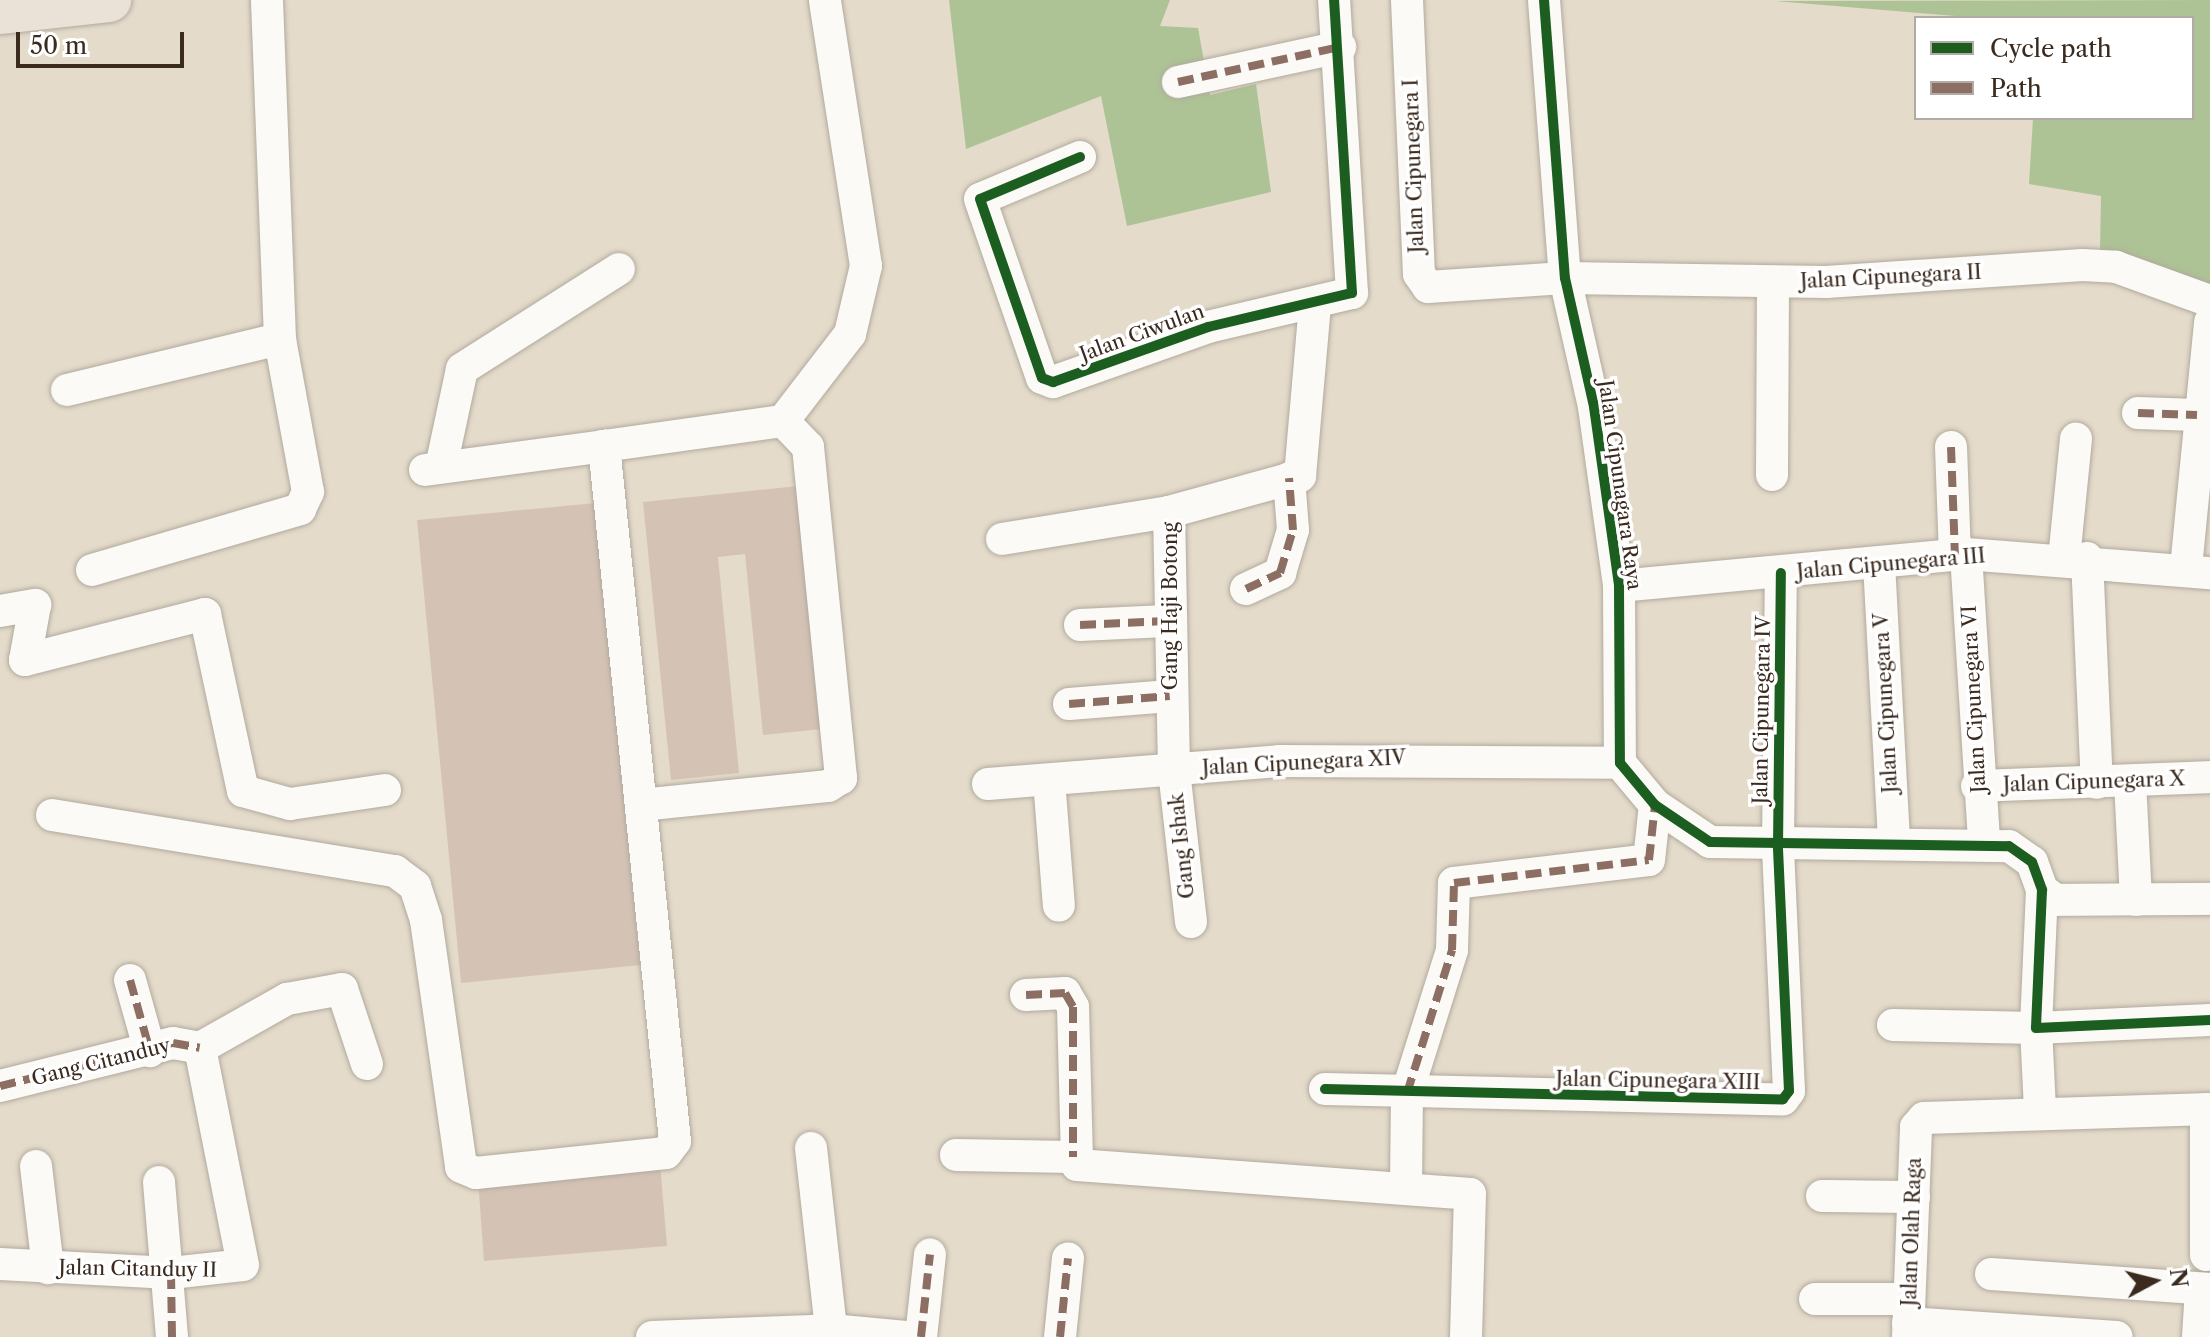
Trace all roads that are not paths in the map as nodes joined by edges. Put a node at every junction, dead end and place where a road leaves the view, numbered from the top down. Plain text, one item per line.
1 (102, 0) edge
2 (109, 0) edge
3 (267, 0) edge
4 (825, 0) edge
5 (1334, 0) edge
6 (1407, 0) edge
7 (1544, 0) edge
8 (0, 12) edge
9 (1340, 47) junction
10 (1178, 82) dead end
11 (1080, 157) dead end
12 (619, 269) dead end
13 (1565, 278) junction
14 (1773, 282) junction
15 (2210, 301) edge
16 (1315, 304) junction
17 (2210, 322) edge
18 (280, 339) junction
19 (67, 390) dead end
20 (2138, 413) dead end
21 (2197, 415) junction
22 (783, 421) junction
23 (2076, 439) dead end
24 (604, 446) junction
25 (1951, 447) dead end
26 (1772, 475) dead end
27 (1289, 478) junction
28 (1169, 512) junction
29 (1002, 539) dead end
30 (1960, 554) junction
31 (2075, 559) junction
32 (1879, 563) junction
33 (92, 570) dead end
34 (2198, 570) edge
35 (1781, 573) junction
36 (1619, 586) junction
37 (1246, 589) dead end
38 (0, 611) edge
39 (1166, 621) junction
40 (1080, 625) dead end
41 (1170, 696) junction
42 (1069, 704) dead end
43 (1620, 763) junction
44 (1174, 770) junction
45 (2210, 777) edge
46 (1049, 780) junction
47 (2130, 781) junction
48 (2097, 783) junction
49 (988, 784) dead end
50 (1977, 786) junction
51 (385, 790) dead end
52 (642, 805) junction
53 (1655, 805) junction
54 (52, 815) dead end
55 (1894, 842) junction
56 (1984, 843) junction
57 (1778, 847) junction
58 (2042, 890) junction
59 (2210, 899) edge
60 (2136, 900) junction
61 (1059, 906) dead end
62 (1191, 922) dead end
63 (130, 980) dead end
64 (1026, 995) dead end
65 (2210, 1020) edge
66 (1893, 1025) dead end
67 (2036, 1028) junction
68 (200, 1048) junction
69 (150, 1051) junction
70 (367, 1064) dead end
71 (0, 1086) edge
72 (1325, 1089) dead end
73 (1407, 1093) junction
74 (2208, 1109) edge
75 (2040, 1111) junction
76 (811, 1148) dead end
77 (956, 1155) dead end
78 (1073, 1157) junction
79 (36, 1166) dead end
80 (159, 1182) dead end
81 (1406, 1187) junction
82 (1822, 1196) dead end
83 (1914, 1197) junction
84 (930, 1254) dead end
85 (2206, 1255) dead end
86 (1068, 1258) dead end
87 (0, 1264) edge
88 (48, 1268) junction
89 (171, 1273) junction
90 (1991, 1274) dead end
91 (2206, 1289) edge
92 (1815, 1299) dead end
93 (1908, 1319) edge
94 (831, 1330) junction
95 (2018, 1334) edge
96 (172, 1337) edge
97 (652, 1337) edge
98 (906, 1337) edge
99 (921, 1337) edge
100 (1060, 1337) edge
101 (1466, 1337) edge
102 (2117, 1337) edge
103 (2198, 1337) edge

1 - 2 highway
1 - 8 highway
3 - 18 street
4 - 22 street
5 - 9 street, Jalan Ciwulan
6 - 13 street, Jalan Cipunegara I
7 - 13 street, Jalan Cipunagara Raya
9 - 10 street
9 - 16 street, Jalan Ciwulan
11 - 16 street, Jalan Ciwulan
12 - 24 street
13 - 14 street, Jalan Cipunegara II
13 - 36 street, Jalan Cipunagara Raya
14 - 15 street, Jalan Cipunegara II
14 - 26 street
16 - 27 street
17 - 21 street
18 - 19 street
18 - 33 street
20 - 21 street
21 - 34 street
22 - 24 street
22 - 52 street
23 - 31 street
24 - 52 street
25 - 30 street, Jalan Cipunegara VI
27 - 28 street, Gang Haji Botong
27 - 37 street
28 - 29 street
28 - 39 street, Gang Haji Botong
30 - 31 street, Jalan Cipunegara III
30 - 32 street, Jalan Cipunegara III
30 - 50 street, Jalan Cipunegara VI
31 - 34 street, Jalan Cipunegara III
31 - 48 street
32 - 35 street, Jalan Cipunegara III
32 - 55 street, Jalan Cipunegara V
35 - 36 street, Jalan Cipunegara III
35 - 57 street, Jalan Cipunegara IV
36 - 43 street, Jalan Cipunagara Raya
38 - 51 street
39 - 40 street
39 - 41 street, Gang Haji Botong
41 - 42 street
41 - 44 street, Gang Haji Botong
43 - 44 street, Jalan Cipunegara XIV
43 - 53 street
44 - 46 street, Jalan Cipunegara XIV
44 - 62 street, Gang Ishak
45 - 47 street, Jalan Cipunegara X
46 - 49 street, Jalan Cipunegara XIV
46 - 61 street
47 - 48 street, Jalan Cipunegara X
47 - 60 street
48 - 50 street, Jalan Cipunegara X
50 - 56 street, Jalan Cipunegara VI
52 - 54 street
53 - 57 street
53 - 73 street
55 - 56 street
55 - 57 street
56 - 58 street
57 - 73 street, Jalan Cipunegara XIII
58 - 60 street
58 - 67 street
59 - 60 street
63 - 69 street
64 - 78 street
65 - 67 street
66 - 67 street
67 - 75 street
68 - 69 street, Gang Citanduy
68 - 70 street
68 - 89 street, Jalan Citanduy II
69 - 71 street, Gang Citanduy
72 - 73 street, Jalan Cipunegara XIII
73 - 81 street
74 - 75 street
74 - 85 street
75 - 83 street, Jalan Olah Raga
76 - 94 street
77 - 78 street
78 - 81 street
79 - 88 street
80 - 89 street
81 - 101 street
82 - 83 street
83 - 93 street, Jalan Olah Raga
84 - 99 street
86 - 100 street
87 - 88 street, Jalan Citanduy II
88 - 89 street, Jalan Citanduy II
89 - 96 street
90 - 91 street
91 - 103 street
92 - 93 street
93 - 95 street
94 - 97 street
94 - 98 street
95 - 102 street

